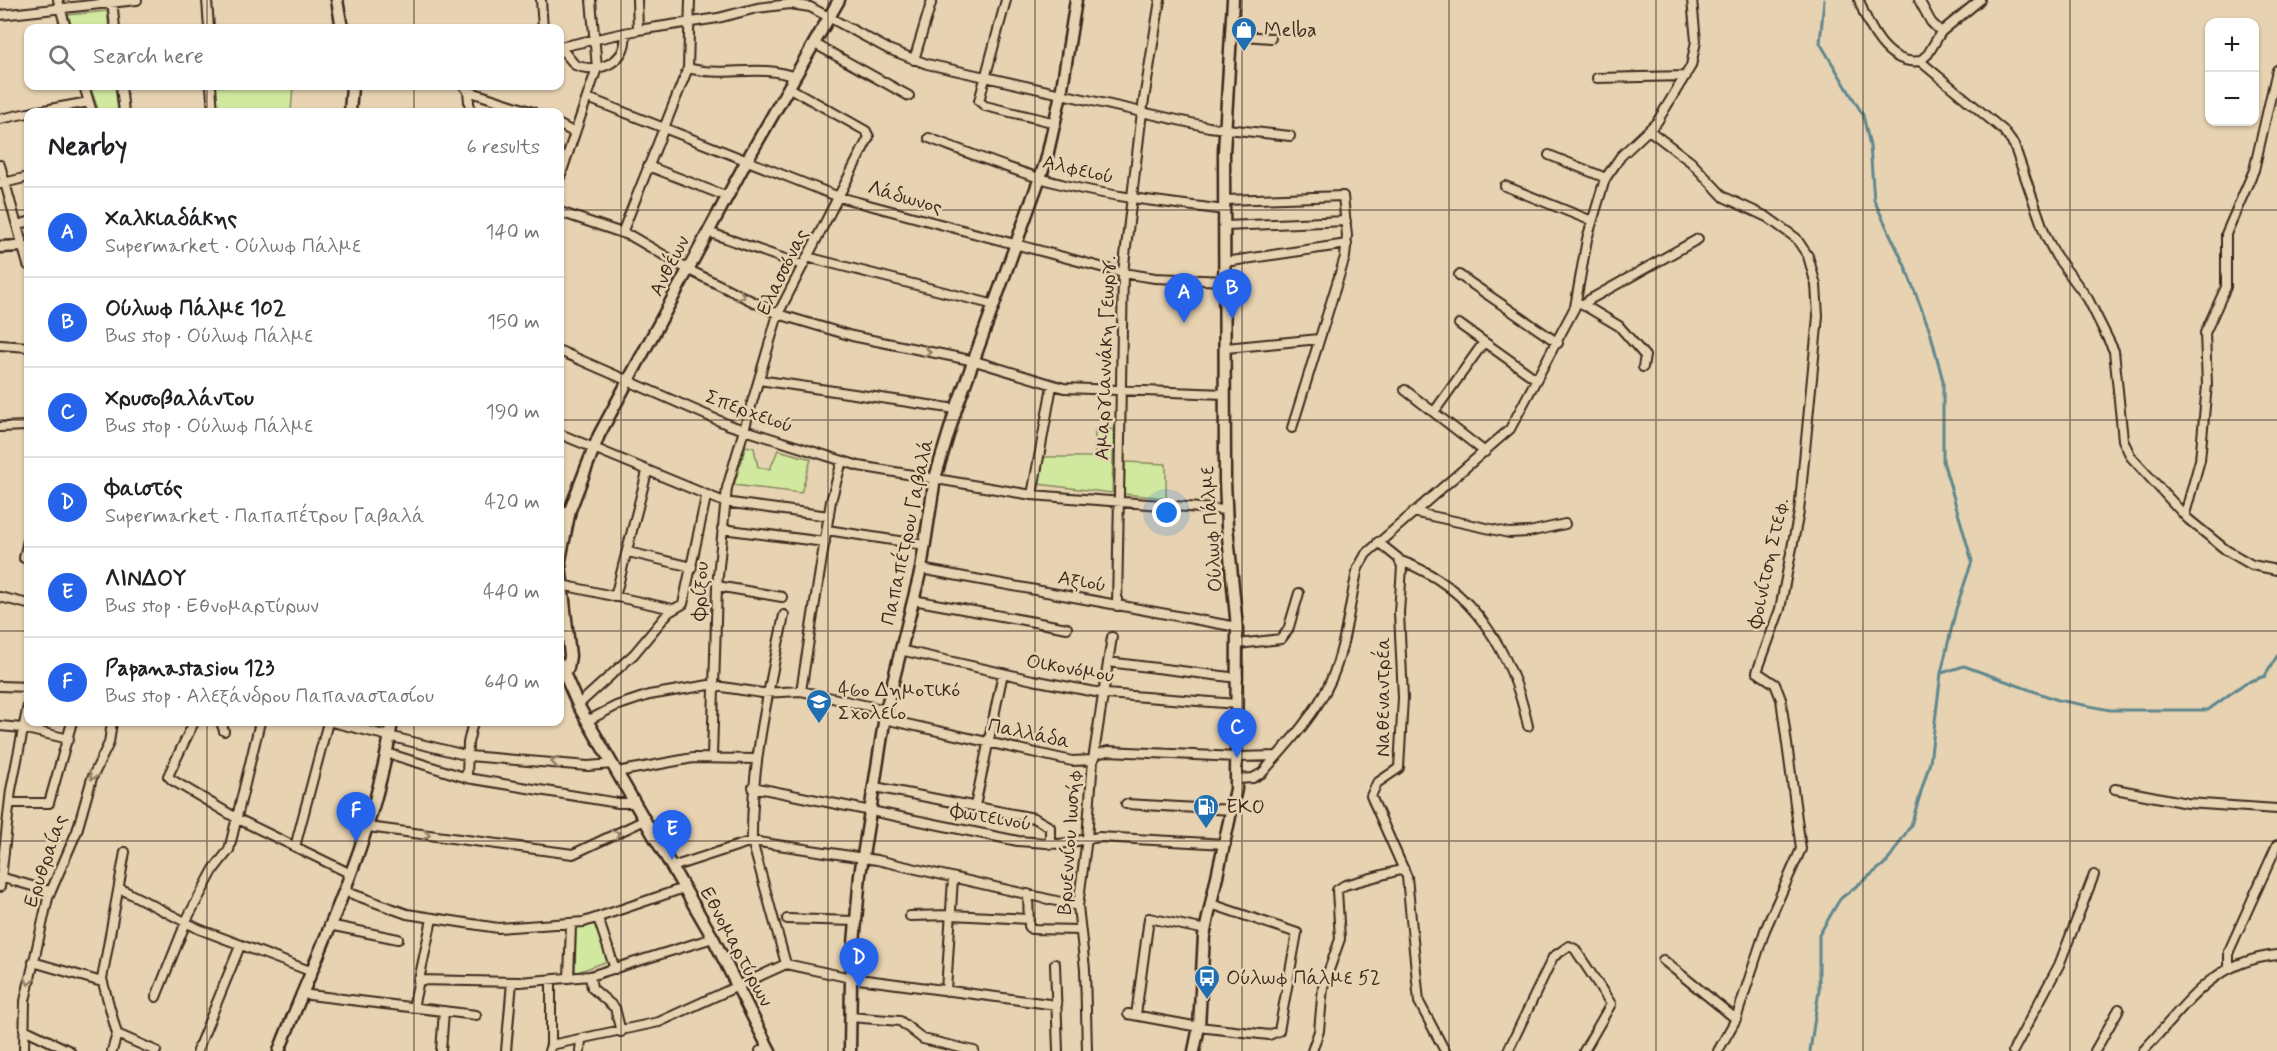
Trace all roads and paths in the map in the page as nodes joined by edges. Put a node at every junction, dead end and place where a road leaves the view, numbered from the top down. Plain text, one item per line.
1 (137, 0) edge
2 (207, 0) edge
3 (337, 0) edge
4 (541, 0) edge
5 (591, 0) edge
6 (637, 0) edge
7 (690, 0) edge
8 (839, 0) edge
9 (932, 0) edge
10 (1006, 0) edge
11 (1075, 0) edge
12 (1160, 0) edge
13 (1233, 0) edge
14 (1692, 0) edge
15 (1859, 0) edge
16 (1919, 0) edge
17 (1980, 0) edge
18 (112, 1) edge
19 (58, 3) edge
20 (757, 4) edge
21 (0, 15) edge
22 (830, 18) junction
23 (690, 20) junction
24 (65, 24) edge
25 (115, 24) edge
26 (209, 24) edge
27 (341, 24) edge
28 (543, 24) edge
29 (638, 30) junction
30 (1941, 32) junction
31 (625, 33) junction
32 (1230, 35) junction
33 (1271, 38) dead end
34 (593, 39) junction
35 (815, 44) junction
36 (564, 46) edge
37 (564, 52) edge
38 (914, 60) junction
39 (1920, 61) junction
40 (688, 68) junction
41 (597, 69) junction
42 (2277, 70) edge
43 (984, 76) junction
44 (1686, 76) junction
45 (1598, 78) dead end
46 (791, 82) junction
47 (85, 90) edge
48 (121, 90) edge
49 (212, 90) edge
50 (352, 90) edge
51 (466, 90) edge
52 (472, 90) edge
53 (1061, 94) junction
54 (909, 96) dead end
55 (588, 98) junction
56 (89, 102) junction
57 (57, 108) edge
58 (91, 108) edge
59 (124, 108) edge
60 (213, 108) edge
61 (350, 108) edge
62 (469, 108) edge
63 (522, 108) edge
64 (1142, 112) junction
65 (24, 114) edge
66 (0, 118) edge
67 (1056, 123) junction
68 (564, 127) edge
69 (663, 128) junction
70 (1225, 129) junction
71 (1650, 131) junction
72 (575, 133) junction
73 (1290, 136) dead end
74 (929, 138) dead end
75 (1549, 155) dead end
76 (747, 160) junction
77 (0, 165) edge
78 (564, 165) edge
79 (648, 166) junction
80 (24, 178) edge
81 (1606, 178) junction
82 (1040, 179) junction
83 (3, 184) edge
84 (1505, 186) dead end
85 (728, 197) junction
86 (839, 197) junction
87 (1131, 197) junction
88 (1225, 205) junction
89 (564, 213) edge
90 (1346, 221) junction
91 (1592, 221) junction
92 (24, 223) edge
93 (17, 225) junction
94 (1225, 226) junction
95 (622, 232) junction
96 (708, 232) junction
97 (1698, 239) dead end
98 (24, 241) edge
99 (1347, 244) junction
100 (24, 246) edge
101 (1016, 246) junction
102 (0, 247) edge
103 (807, 257) junction
104 (1225, 262) junction
105 (802, 266) junction
106 (689, 270) junction
107 (1123, 273) junction
108 (1459, 275) dead end
109 (1226, 281) junction
110 (1581, 304) junction
111 (995, 305) junction
112 (778, 314) junction
113 (1459, 324) dead end
114 (1319, 339) junction
115 (1484, 342) junction
116 (1558, 343) junction
117 (0, 345) edge
118 (24, 346) edge
119 (1226, 348) junction
120 (564, 353) edge
121 (975, 360) junction
122 (1643, 367) dead end
123 (1536, 379) junction
124 (759, 380) junction
125 (627, 382) junction
126 (1052, 386) junction
127 (1120, 390) junction
128 (1405, 390) dead end
129 (1225, 394) junction
130 (956, 409) junction
131 (1434, 412) junction
132 (24, 426) edge
133 (0, 427) edge
134 (1292, 428) dead end
135 (744, 430) junction
136 (564, 436) edge
137 (592, 449) junction
138 (1485, 452) junction
139 (842, 461) junction
140 (648, 472) junction
141 (935, 478) junction
142 (1032, 495) junction
143 (706, 497) junction
144 (724, 502) junction
145 (1119, 503) junction
146 (570, 510) junction
147 (1226, 510) junction
148 (1413, 512) junction
149 (564, 514) edge
150 (2185, 514) junction
151 (829, 516) junction
152 (1565, 524) dead end
153 (722, 529) junction
154 (827, 530) junction
155 (564, 541) edge
156 (825, 542) junction
157 (1378, 542) junction
158 (925, 545) junction
159 (628, 552) junction
160 (1401, 561) junction
161 (692, 567) junction
162 (921, 569) junction
163 (2277, 570) edge
164 (564, 585) edge
165 (717, 586) junction
166 (1299, 593) dead end
167 (0, 597) edge
168 (615, 597) junction
169 (782, 597) dead end
170 (913, 600) junction
171 (24, 603) edge
172 (1117, 606) junction
173 (673, 609) junction
174 (784, 615) dead end
175 (1237, 627) junction
176 (1067, 628) dead end
177 (1112, 637) dead end
178 (1238, 644) junction
179 (900, 650) junction
180 (1108, 662) junction
181 (564, 672) edge
182 (1003, 674) junction
183 (1238, 678) junction
184 (714, 685) junction
185 (0, 686) edge
186 (24, 687) edge
187 (801, 691) junction
188 (768, 693) junction
189 (1104, 693) junction
190 (1238, 704) junction
191 (578, 705) junction
192 (885, 715) junction
193 (24, 720) edge
194 (587, 721) junction
195 (0, 726) edge
196 (71, 726) edge
197 (111, 726) edge
198 (192, 726) edge
199 (222, 726) edge
200 (259, 726) edge
201 (329, 726) edge
202 (346, 726) edge
203 (391, 726) edge
204 (472, 726) edge
205 (1528, 726) dead end
206 (22, 728) junction
207 (224, 731) dead end
208 (389, 737) junction
209 (69, 739) junction
210 (988, 742) junction
211 (387, 753) junction
212 (468, 756) junction
213 (1277, 756) junction
214 (712, 757) junction
215 (1237, 757) junction
216 (756, 759) junction
217 (1093, 760) junction
218 (615, 768) junction
219 (467, 778) junction
220 (1237, 778) junction
221 (753, 787) junction
222 (875, 787) junction
223 (2115, 789) dead end
224 (10, 803) junction
225 (634, 803) junction
226 (1126, 804) dead end
227 (975, 806) junction
228 (2277, 809) edge
229 (1233, 810) junction
230 (872, 812) junction
231 (238, 819) junction
232 (645, 820) junction
233 (368, 827) junction
234 (1087, 838) junction
235 (752, 841) junction
236 (1050, 844) junction
237 (1226, 844) junction
238 (2277, 845) edge
239 (295, 847) junction
240 (125, 852) dead end
241 (864, 858) junction
242 (672, 867) junction
243 (1404, 869) junction
244 (351, 874) junction
245 (2094, 875) dead end
246 (953, 878) junction
247 (1, 882) edge
248 (119, 888) junction
249 (684, 888) junction
250 (50, 891) junction
251 (344, 891) junction
252 (1028, 894) junction
253 (1212, 904) junction
254 (1078, 906) junction
255 (951, 915) junction
256 (910, 916) dead end
257 (432, 918) junction
258 (598, 918) junction
259 (787, 918) dead end
260 (1028, 919) junction
261 (856, 921) junction
262 (186, 923) junction
263 (330, 925) junction
264 (571, 925) junction
265 (1080, 930) junction
266 (1206, 930) junction
267 (713, 938) junction
268 (398, 939) dead end
269 (240, 946) junction
270 (2277, 955) edge
271 (1663, 960) dead end
272 (33, 962) junction
273 (786, 964) junction
274 (1055, 964) dead end
275 (2229, 967) junction
276 (615, 969) junction
277 (310, 970) junction
278 (590, 976) junction
279 (569, 978) junction
280 (851, 978) junction
281 (418, 980) junction
282 (551, 980) junction
283 (102, 982) junction
284 (513, 982) junction
285 (739, 986) junction
286 (946, 991) junction
287 (301, 994) junction
288 (156, 997) dead end
289 (1057, 1005) junction
290 (413, 1008) junction
291 (2119, 1009) dead end
292 (444, 1011) junction
293 (476, 1016) dead end
294 (850, 1017) junction
295 (1736, 1019) junction
296 (1199, 1027) junction
297 (24, 1029) junction
298 (621, 1032) junction
299 (117, 1034) junction
300 (581, 1040) junction
301 (550, 1048) edge
302 (766, 1050) edge
303 (24, 1051) edge
304 (70, 1051) edge
305 (112, 1051) edge
306 (156, 1051) edge
307 (197, 1051) edge
308 (279, 1051) edge
309 (441, 1051) edge
310 (506, 1051) edge
311 (580, 1051) edge
312 (849, 1051) edge
313 (974, 1051) edge
314 (1058, 1051) edge
315 (1087, 1051) edge
316 (1194, 1051) edge
317 (1312, 1051) edge
318 (1445, 1051) edge
319 (1508, 1051) edge
320 (1584, 1051) edge
321 (1718, 1051) edge
322 (2013, 1051) edge
323 (2095, 1051) edge
324 (2143, 1051) edge

1 - 18 street
2 - 26 street
3 - 27 street
4 - 28 street
5 - 34 street
6 - 29 street
7 - 23 street
8 - 22 street, Ανθέων
9 - 38 street
10 - 43 street
11 - 53 street, Παπαπέτρου Γαβαλά
12 - 64 street, Αμαργιαννάκη Γεωργ.
13 - 32 street, Ούλωφ Πάλμε
14 - 44 street
15 - 39 street
16 - 30 street
17 - 30 street
18 - 19 street
18 - 25 street
19 - 21 street
19 - 24 street
20 - 22 street
20 - 23 street
22 - 35 street, Ανθέων
22 - 38 street
23 - 29 street
23 - 40 street
29 - 31 street
30 - 39 street
31 - 34 street
31 - 41 street
32 - 33 street
32 - 70 street, Ούλωφ Πάλμε
34 - 36 street
34 - 41 street
35 - 46 street, Ανθέων
35 - 54 street
37 - 41 street
38 - 43 street
39 - 150 street
40 - 46 street
40 - 69 street
41 - 55 street
42 - 150 street
43 - 53 street
43 - 67 street
44 - 45 street
44 - 71 street
46 - 76 street, Ανθέων
46 - 86 street, Ελασσόνας
47 - 56 street
48 - 59 street
49 - 60 street
50 - 61 street
51 - 62 street
52 - 63 street
53 - 64 street
53 - 67 street, Παπαπέτρου Γαβαλά
55 - 69 street, Λάδωνος
55 - 72 street
56 - 57 street
56 - 58 street
64 - 70 street
64 - 87 street, Αμαργιαννάκη Γεωργ.
65 - 66 street
67 - 82 street, Παπαπέτρου Γαβαλά
68 - 72 street
69 - 76 street, Λάδωνος
69 - 79 street
70 - 73 street
70 - 88 street, Ούλωφ Πάλμε
71 - 81 street
71 - 295 street, Φοινίτση Στεφ.
72 - 78 street
74 - 82 street, Αλφειού
75 - 81 street
76 - 85 street, Ανθέων
76 - 86 street, Λάδωνος
77 - 83 street
79 - 85 street
79 - 95 street
80 - 83 street
81 - 91 street
82 - 87 street, Αλφειού
82 - 101 street, Παπαπέτρου Γαβαλά
83 - 93 street
84 - 91 street
85 - 96 street, Ανθέων
86 - 101 street, Λάδωνος
86 - 103 street, Ελασσόνας
87 - 88 street, Αλφειού
87 - 107 street, Αμαργιαννάκη Γεωργ.
88 - 90 street, Αλφειού
88 - 94 street, Ούλωφ Πάλμε
89 - 95 street
90 - 94 street
90 - 99 street
91 - 110 street
92 - 93 street
93 - 98 street
94 - 104 street, Ούλωφ Πάλμε
95 - 106 street
96 - 105 street
96 - 106 street, Ανθέων
97 - 110 street
99 - 104 street
99 - 114 street
100 - 102 street
101 - 107 street, Λάδωνος
101 - 111 street, Παπαπέτρου Γαβαλά
103 - 105 street, Ελασσόνας
103 - 111 street
104 - 109 street, Ούλωφ Πάλμε
105 - 112 street, Ελασσόνας
106 -> 112 street
106 - 125 street, Ανθέων
107 - 109 street, Λάδωνος
107 - 127 street, Αμαργιαννάκη Γεωργ.
108 - 116 street
109 - 119 street, Ούλωφ Πάλμε
110 - 116 street
110 - 122 street
111 - 121 street, Παπαπέτρου Γαβαλά
112 -> 121 street
112 - 124 street, Ελασσόνας
113 - 115 street
114 - 119 street
114 - 134 street
115 - 123 street
115 - 131 street
116 - 123 street
117 - 118 street
119 - 129 street, Ούλωφ Πάλμε
120 - 125 street, Σπερχειού
121 - 126 street
121 - 130 street, Παπαπέτρου Γαβαλά
123 - 138 street
124 - 130 street
124 - 135 street, Ελασσόνας
125 - 135 street, Σπερχειού
125 - 137 street, Ανθέων
126 - 127 street
126 - 142 street
127 - 129 street
127 - 145 street, Αμαργιαννάκη Γεωργ.
128 - 131 street
129 - 147 street, Ούλωφ Πάλμε
130 - 141 street, Παπαπέτρου Γαβαλά
131 - 138 street
132 - 133 street
135 - 139 street, Σπερχειού
135 - 144 street, Φρίξου
136 - 137 street
137 - 140 street
137 - 146 street, Ανθέων
138 - 148 street
139 - 141 street, Σπερχειού
139 - 151 street
140 - 143 street
140 - 159 street
141 - 142 street, Σπερχειού
141 - 158 street, Παπαπέτρου Γαβαλά
142 - 145 street, Σπερχειού
143 - 144 street
143 - 161 street
144 - 151 street
144 - 153 street, Φρίξου
145 - 147 street, Σπερχειού
145 - 172 street, Αμαργιαννάκη Γεωργ.
146 - 149 street
146 - 155 street, Ανθέων
147 - 175 street, Ούλωφ Πάλμε
148 - 152 street
148 - 157 street
150 - 163 street
151 - 154 street
153 - 156 street
153 - 165 street, Φρίξου
154 - 156 street
154 - 158 street
156 - 187 street
157 - 160 street
157 - 213 street
158 - 162 street, Παπαπέτρου Γαβαλά
159 - 161 street
159 - 168 street
160 - 205 street
160 - 243 street, Ναθεναντρέα
161 - 173 street
162 - 170 street, Παπαπέτρου Γαβαλά
162 - 172 street, Αξιού
164 - 168 street
165 - 169 street
165 - 184 street, Φρίξου
166 - 178 street
167 - 171 street
168 - 173 street
170 - 176 street
170 - 179 street, Παπαπέτρου Γαβαλά
172 - 175 street, Αξιού
173 - 191 street
174 - 188 street
175 - 178 street, Ούλωφ Πάλμε
177 - 180 street, Βρυεννίου Ιωσήφ
178 - 183 street, Ούλωφ Πάλμε
179 - 182 street, Οικονόμου
179 - 192 street, Παπαπέτρου Γαβαλά
180 - 183 street
180 - 189 street, Βρυεννίου Ιωσήφ
181 - 191 street, Εθνομαρτύρων
182 - 189 street, Οικονόμου
182 - 210 street
183 - 190 street, Ούλωφ Πάλμε
184 - 188 street, Παλλάδα
184 - 194 street, Παλλάδα
184 - 214 street, Φρίξου
185 - 186 street
187 - 188 street, Παλλάδα
187 - 192 street, Παλλάδα
188 - 216 street
189 - 190 street, Οικονόμου
189 - 217 street, Βρυεννίου Ιωσήφ
190 - 215 street, Ούλωφ Πάλμε
191 - 194 street, Εθνομαρτύρων
192 - 210 street, Παλλάδα
192 - 222 street, Παπαπέτρου Γαβαλά
193 - 206 street
194 - 218 street, Εθνομαρτύρων
195 - 206 street
196 - 209 street
197 -> 250 street, Ερυθραίας
198 - 231 street
199 - 207 street
200 - 231 street
201 - 239 street
202 - 208 street
203 - 208 street
204 - 212 street
206 - 209 street
206 - 224 street
208 - 211 street
208 - 212 street
209 - 224 street
210 - 217 street, Παλλάδα
210 - 227 street
211 - 219 street
211 - 233 street
218 -> 212 street
212 - 219 street
213 - 215 street, Παλλάδα
213 - 220 street
214 - 216 street
214 - 218 street
215 - 217 street, Παλλάδα
215 - 220 street, Ούλωφ Πάλμε
216 - 221 street
217 - 234 street, Βρυεννίου Ιωσήφ
218 - 225 street, Εθνομαρτύρων
219 - 225 street
220 - 229 street, Ούλωφ Πάλμε
221 - 230 street, Φωτεινού
221 - 235 street
222 - 227 street
222 - 230 street, Παπαπέτρου Γαβαλά
223 - 228 street
224 - 247 street
225 - 232 street, Εθνομαρτύρων
226 - 229 street
227 - 236 street
229 - 237 street, Ούλωφ Πάλμε
230 - 236 street, Φωτεινού
230 - 241 street, Παπαπέτρου Γαβαλά
231 - 239 street
231 - 262 street
233 -> 232 street
232 - 242 street, Εθνομαρτύρων
233 - 244 street
234 - 236 street, Φωτεινού
234 - 237 street, Φωτεινού
234 - 254 street, Βρυεννίου Ιωσήφ
235 - 241 street
235 - 242 street
235 - 273 street
237 - 253 street, Ούλωφ Πάλμε
238 - 275 street
239 - 244 street
240 - 248 street
241 - 246 street
241 - 261 street, Παπαπέτρου Γαβαλά
242 - 249 street, Εθνομαρτύρων
243 - 317 street
243 - 318 street, Ναθεναντρέα
244 - 251 street
245 - 322 street
246 - 252 street
246 - 255 street
247 - 250 street
248 - 262 street
248 - 283 street
249 - 258 street
249 - 267 street, Εθνομαρτύρων
250 - 272 street, Ερυθραίας
251 - 257 street
251 - 263 street
252 - 254 street
252 - 260 street
253 - 266 street, Ούλωφ Πάλμε
253 - 296 street
254 - 265 street, Βρυεννίου Ιωσήφ
255 - 256 street
255 - 260 street
255 - 286 street
257 - 264 street
257 - 281 street
258 - 264 street
258 - 276 street
259 - 261 street
260 - 265 street
261 - 280 street, Παπαπέτρου Γαβαλά
262 - 269 street
262 - 288 street
263 - 268 street
263 - 277 street
264 - 279 street
265 - 315 street, Βρυεννίου Ιωσήφ
266 - 296 street, Ούλωφ Πάλμε
266 - 296 street
267 - 276 street
267 - 285 street, Εθνομαρτύρων
269 - 277 street
269 - 307 street
270 - 275 street
271 - 295 street
272 - 283 street
272 -> 297 street, Ερυθραίας
273 - 280 street
273 - 285 street
274 - 289 street
275 - 324 street
276 - 278 street
277 - 287 street
278 - 279 street
278 - 298 street
279 - 282 street
280 - 286 street
280 - 294 street, Παπαπέτρου Γαβαλά
281 - 284 street
281 - 290 street
282 - 284 street
282 - 301 street
283 - 299 street
284 - 310 street
285 - 298 street
285 - 302 street, Εθνομαρτύρων
286 - 289 street
287 - 290 street
287 - 308 street
289 - 314 street
290 - 292 street
291 - 323 street
292 - 293 street
292 - 309 street
294 - 312 street, Παπαπέτρου Γαβαλά
294 - 313 street
295 - 321 street, Φοινίτση Στεφ.
296 - 316 street, Ούλωφ Πάλμε
297 - 303 street, Ερυθραίας
297 - 304 street
298 - 300 street
299 - 305 street
299 - 306 street
300 - 301 street
300 - 311 street
319 - 320 street

